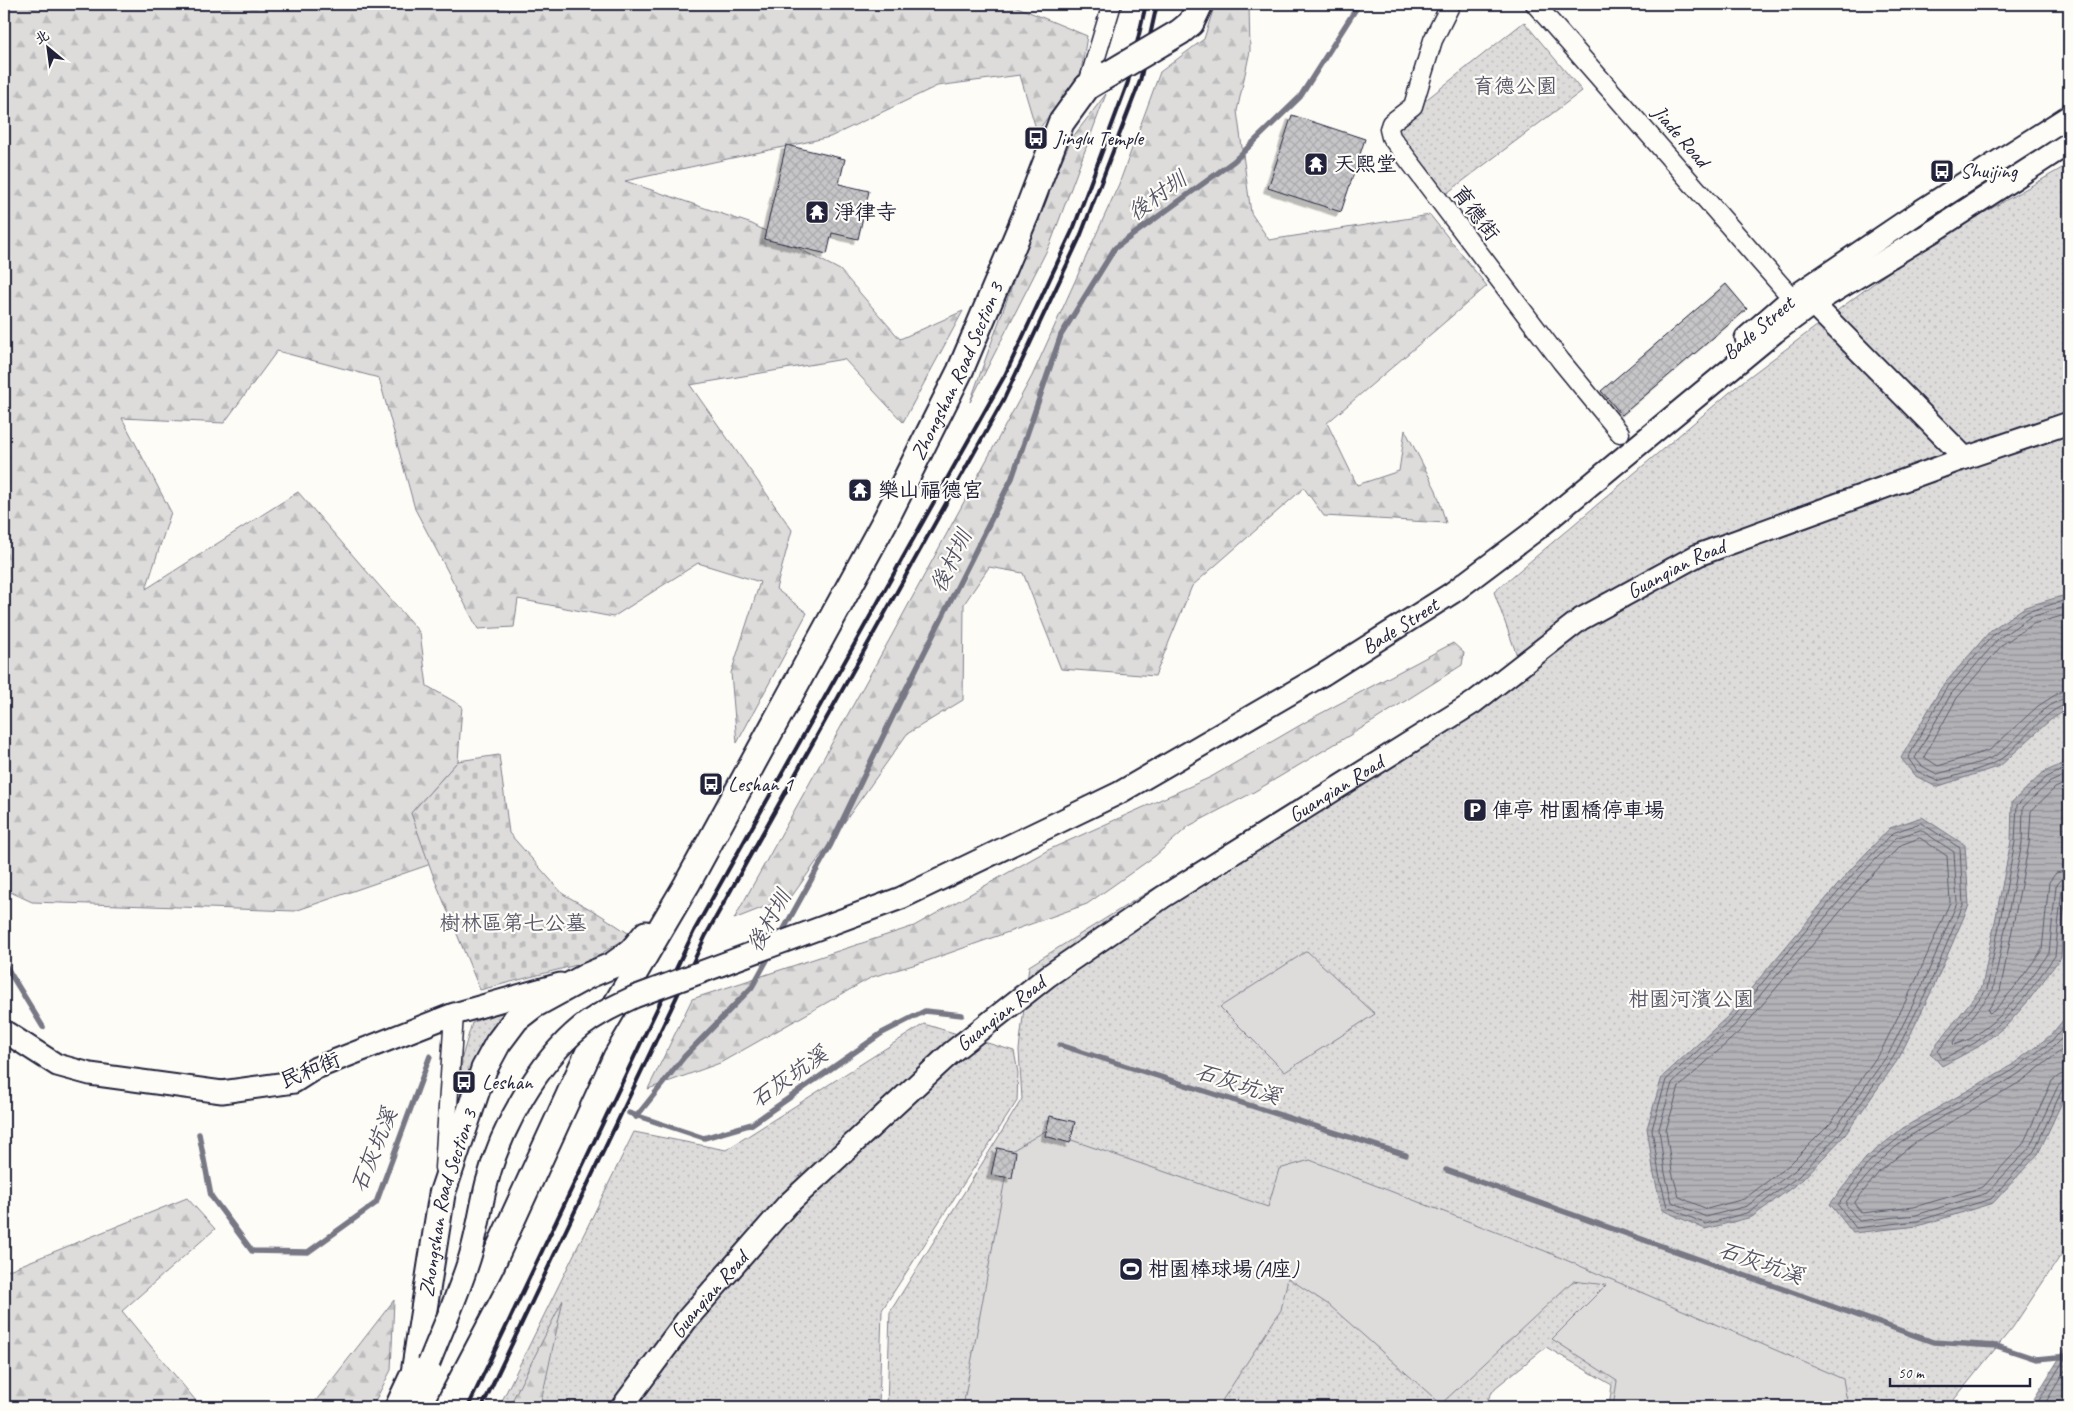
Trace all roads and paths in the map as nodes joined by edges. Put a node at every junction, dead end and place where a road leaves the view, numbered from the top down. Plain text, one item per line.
1 (1112, 4) edge
2 (1200, 4) edge
3 (1451, 4) edge
4 (1535, 4) edge
5 (1087, 87) junction
6 (2069, 116) edge
7 (2069, 143) edge
8 (2069, 158) edge
9 (1949, 221) junction
10 (1792, 298) junction
11 (1813, 304) junction
12 (2069, 423) edge
13 (1620, 433) dead end
14 (1965, 458) junction
15 (1475, 575) junction
16 (687, 884) junction
17 (587, 976) junction
18 (454, 1014) junction
19 (4, 1032) edge
20 (442, 1194) junction
21 (424, 1372) junction
22 (398, 1407) edge
23 (417, 1407) edge
24 (622, 1407) edge

1 - 5 street
2 - 5 main road, Zhongshan Road Section 3, bridge
3 - 13 street, 育德街
4 - 10 street, Jiade Road
5 - 16 main road, Zhongshan Road Section 3
6 - 10 street, Bade Street
7 - 9 street, Bade Street
8 - 9 street
9 - 11 street, Bade Street
10 - 11 street
10 - 15 street, Bade Street
11 - 14 street
11 - 15 street, Bade Street
12 - 14 street, Guanqian Road
14 - 24 street, Guanqian Road
15 - 21 street, Bade Street, bridge
16 - 17 main road, Zhongshan Road Section 3
16 - 21 main road, Zhongshan Road Section 3
17 - 18 street, 民和街
17 - 20 main road, Zhongshan Road Section 3
18 - 19 street, 民和街
18 - 20 street
20 - 21 main road, Zhongshan Road Section 3
21 - 22 main road, Zhongshan Road Section 3
21 - 23 main road, Zhongshan Road Section 3

